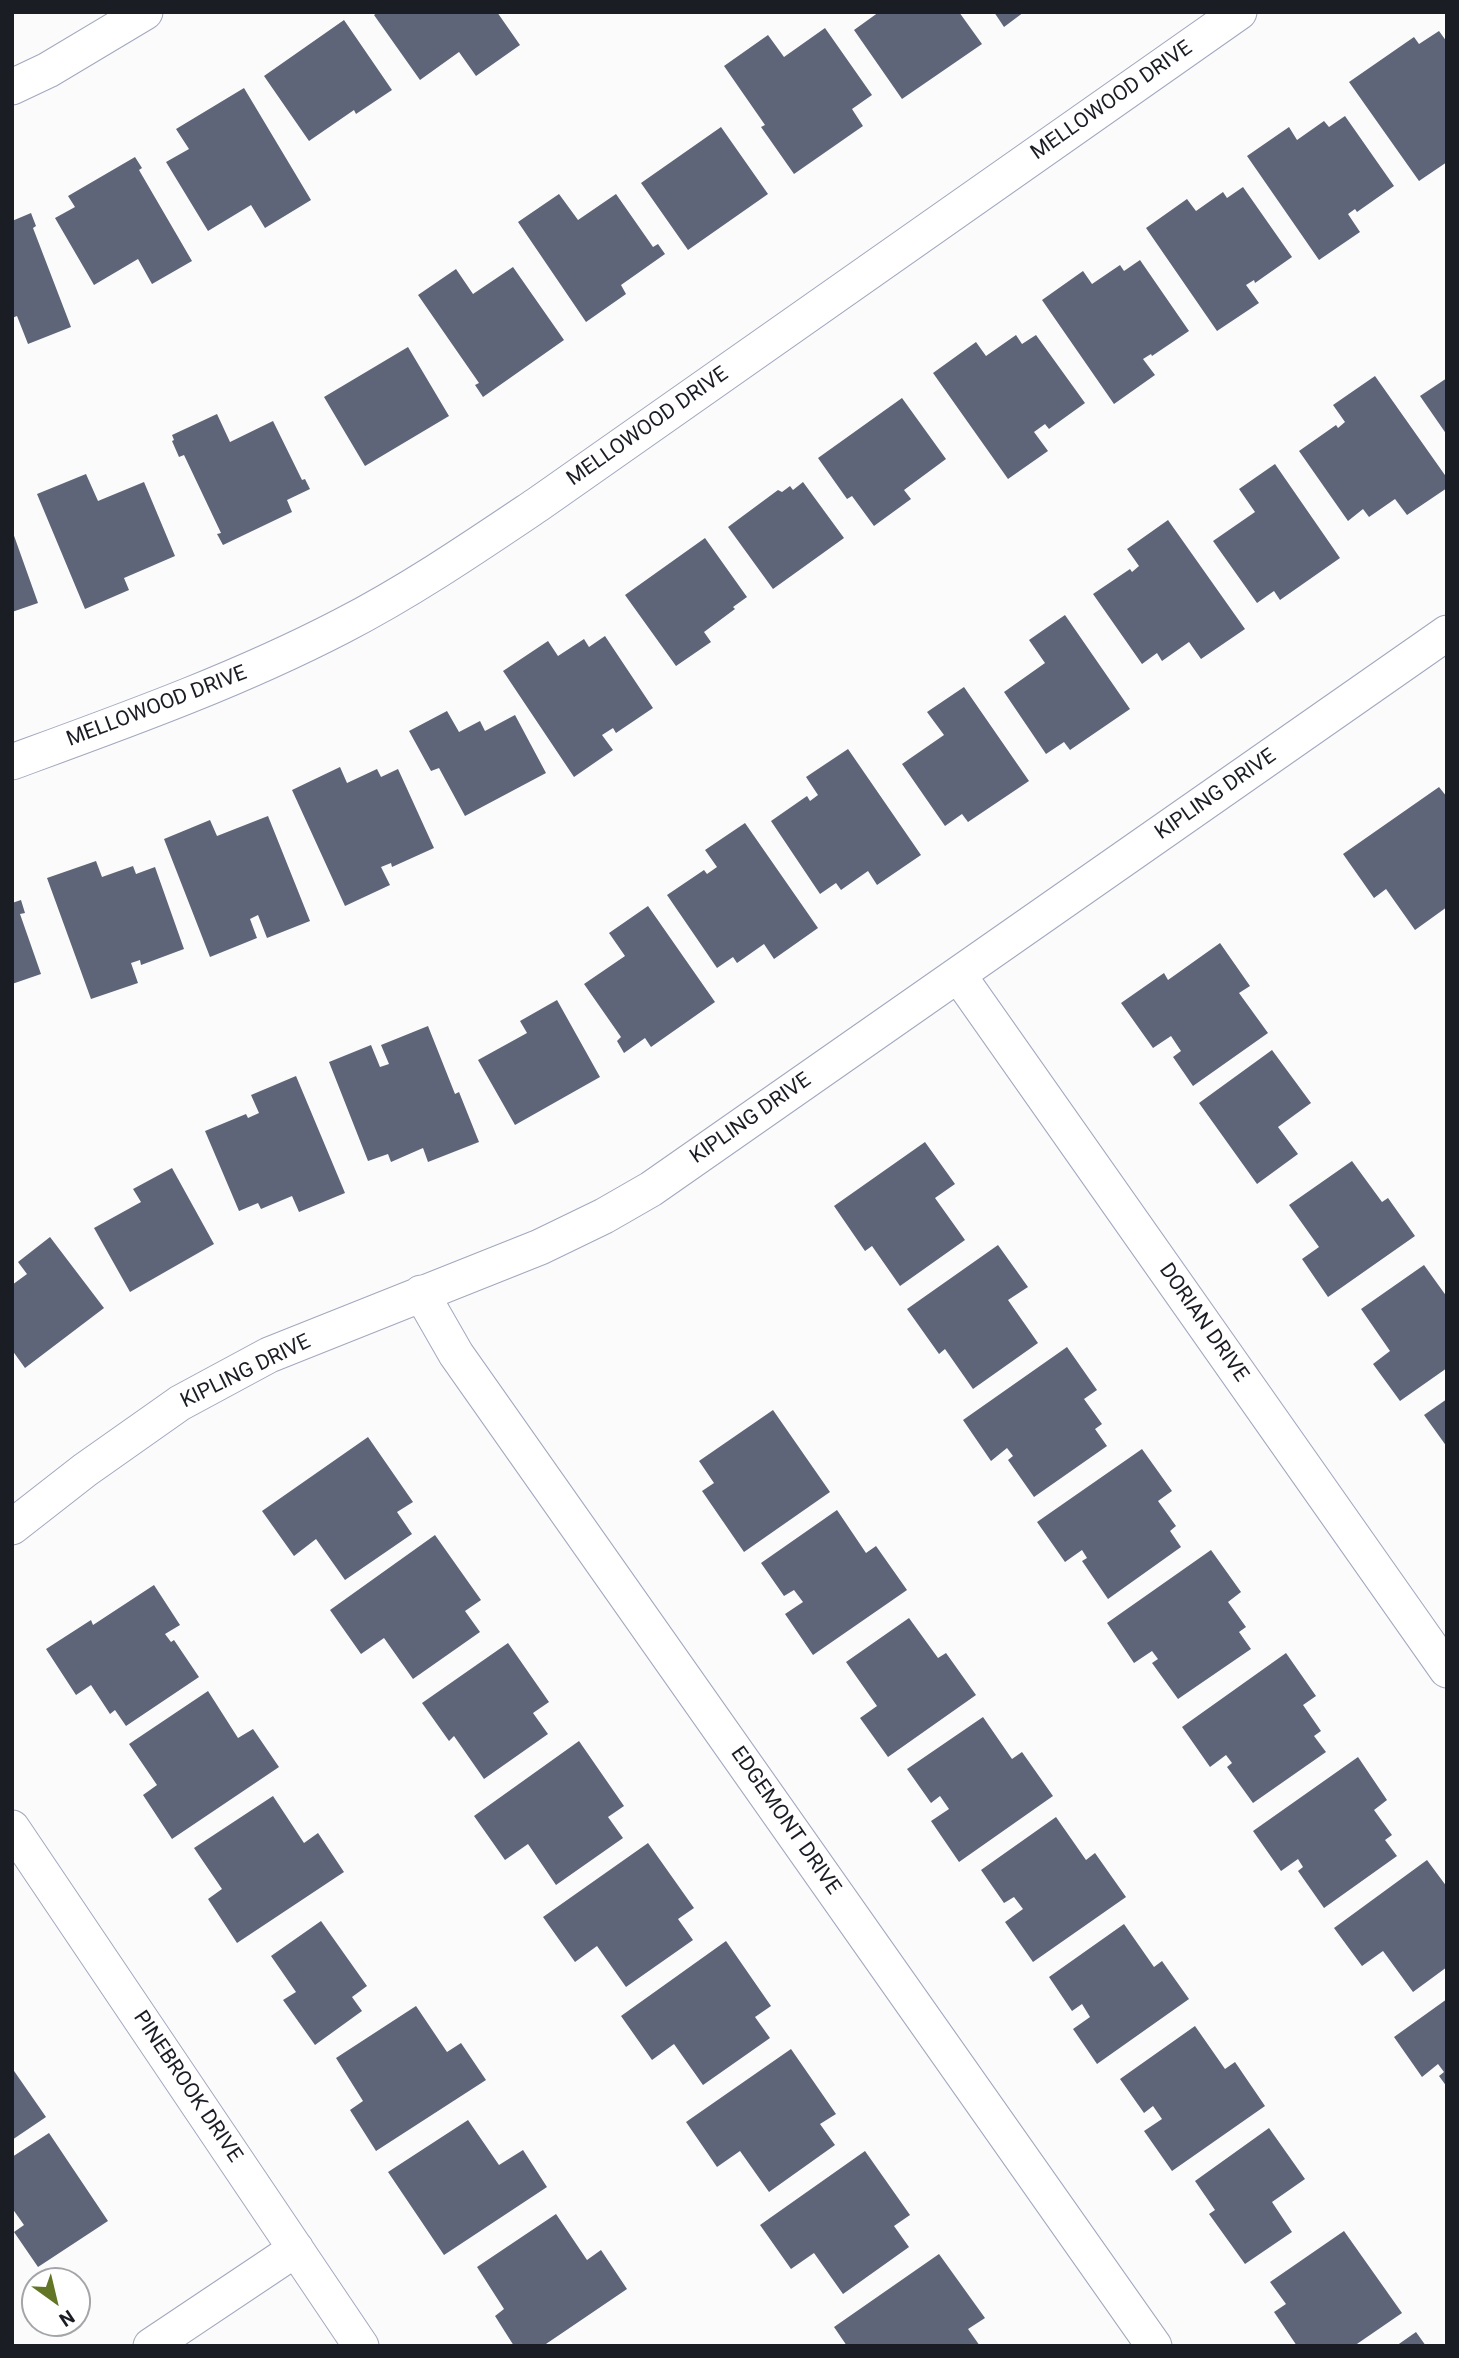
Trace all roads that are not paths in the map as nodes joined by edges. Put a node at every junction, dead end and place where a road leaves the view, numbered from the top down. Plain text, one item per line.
1 (145, 12) edge
2 (1239, 12) edge
3 (12, 87) edge
4 (1447, 633) edge
5 (12, 762) edge
6 (959, 976) junction
7 (421, 1293) junction
8 (12, 1527) edge
9 (1447, 1670) edge
10 (12, 1828) edge
11 (296, 2249) junction
12 (151, 2346) edge
13 (361, 2346) edge
14 (1154, 2346) edge

1 - 3 street
2 - 5 street, MELLOWOOD DRIVE
4 - 6 street, KIPLING DRIVE
6 - 7 street, KIPLING DRIVE
6 - 9 street, DORIAN DRIVE
7 - 8 street, KIPLING DRIVE
7 - 14 street, EDGEMONT DRIVE
10 - 11 street, PINEBROOK DRIVE
11 - 12 street
11 - 13 street, PINEBROOK DRIVE

